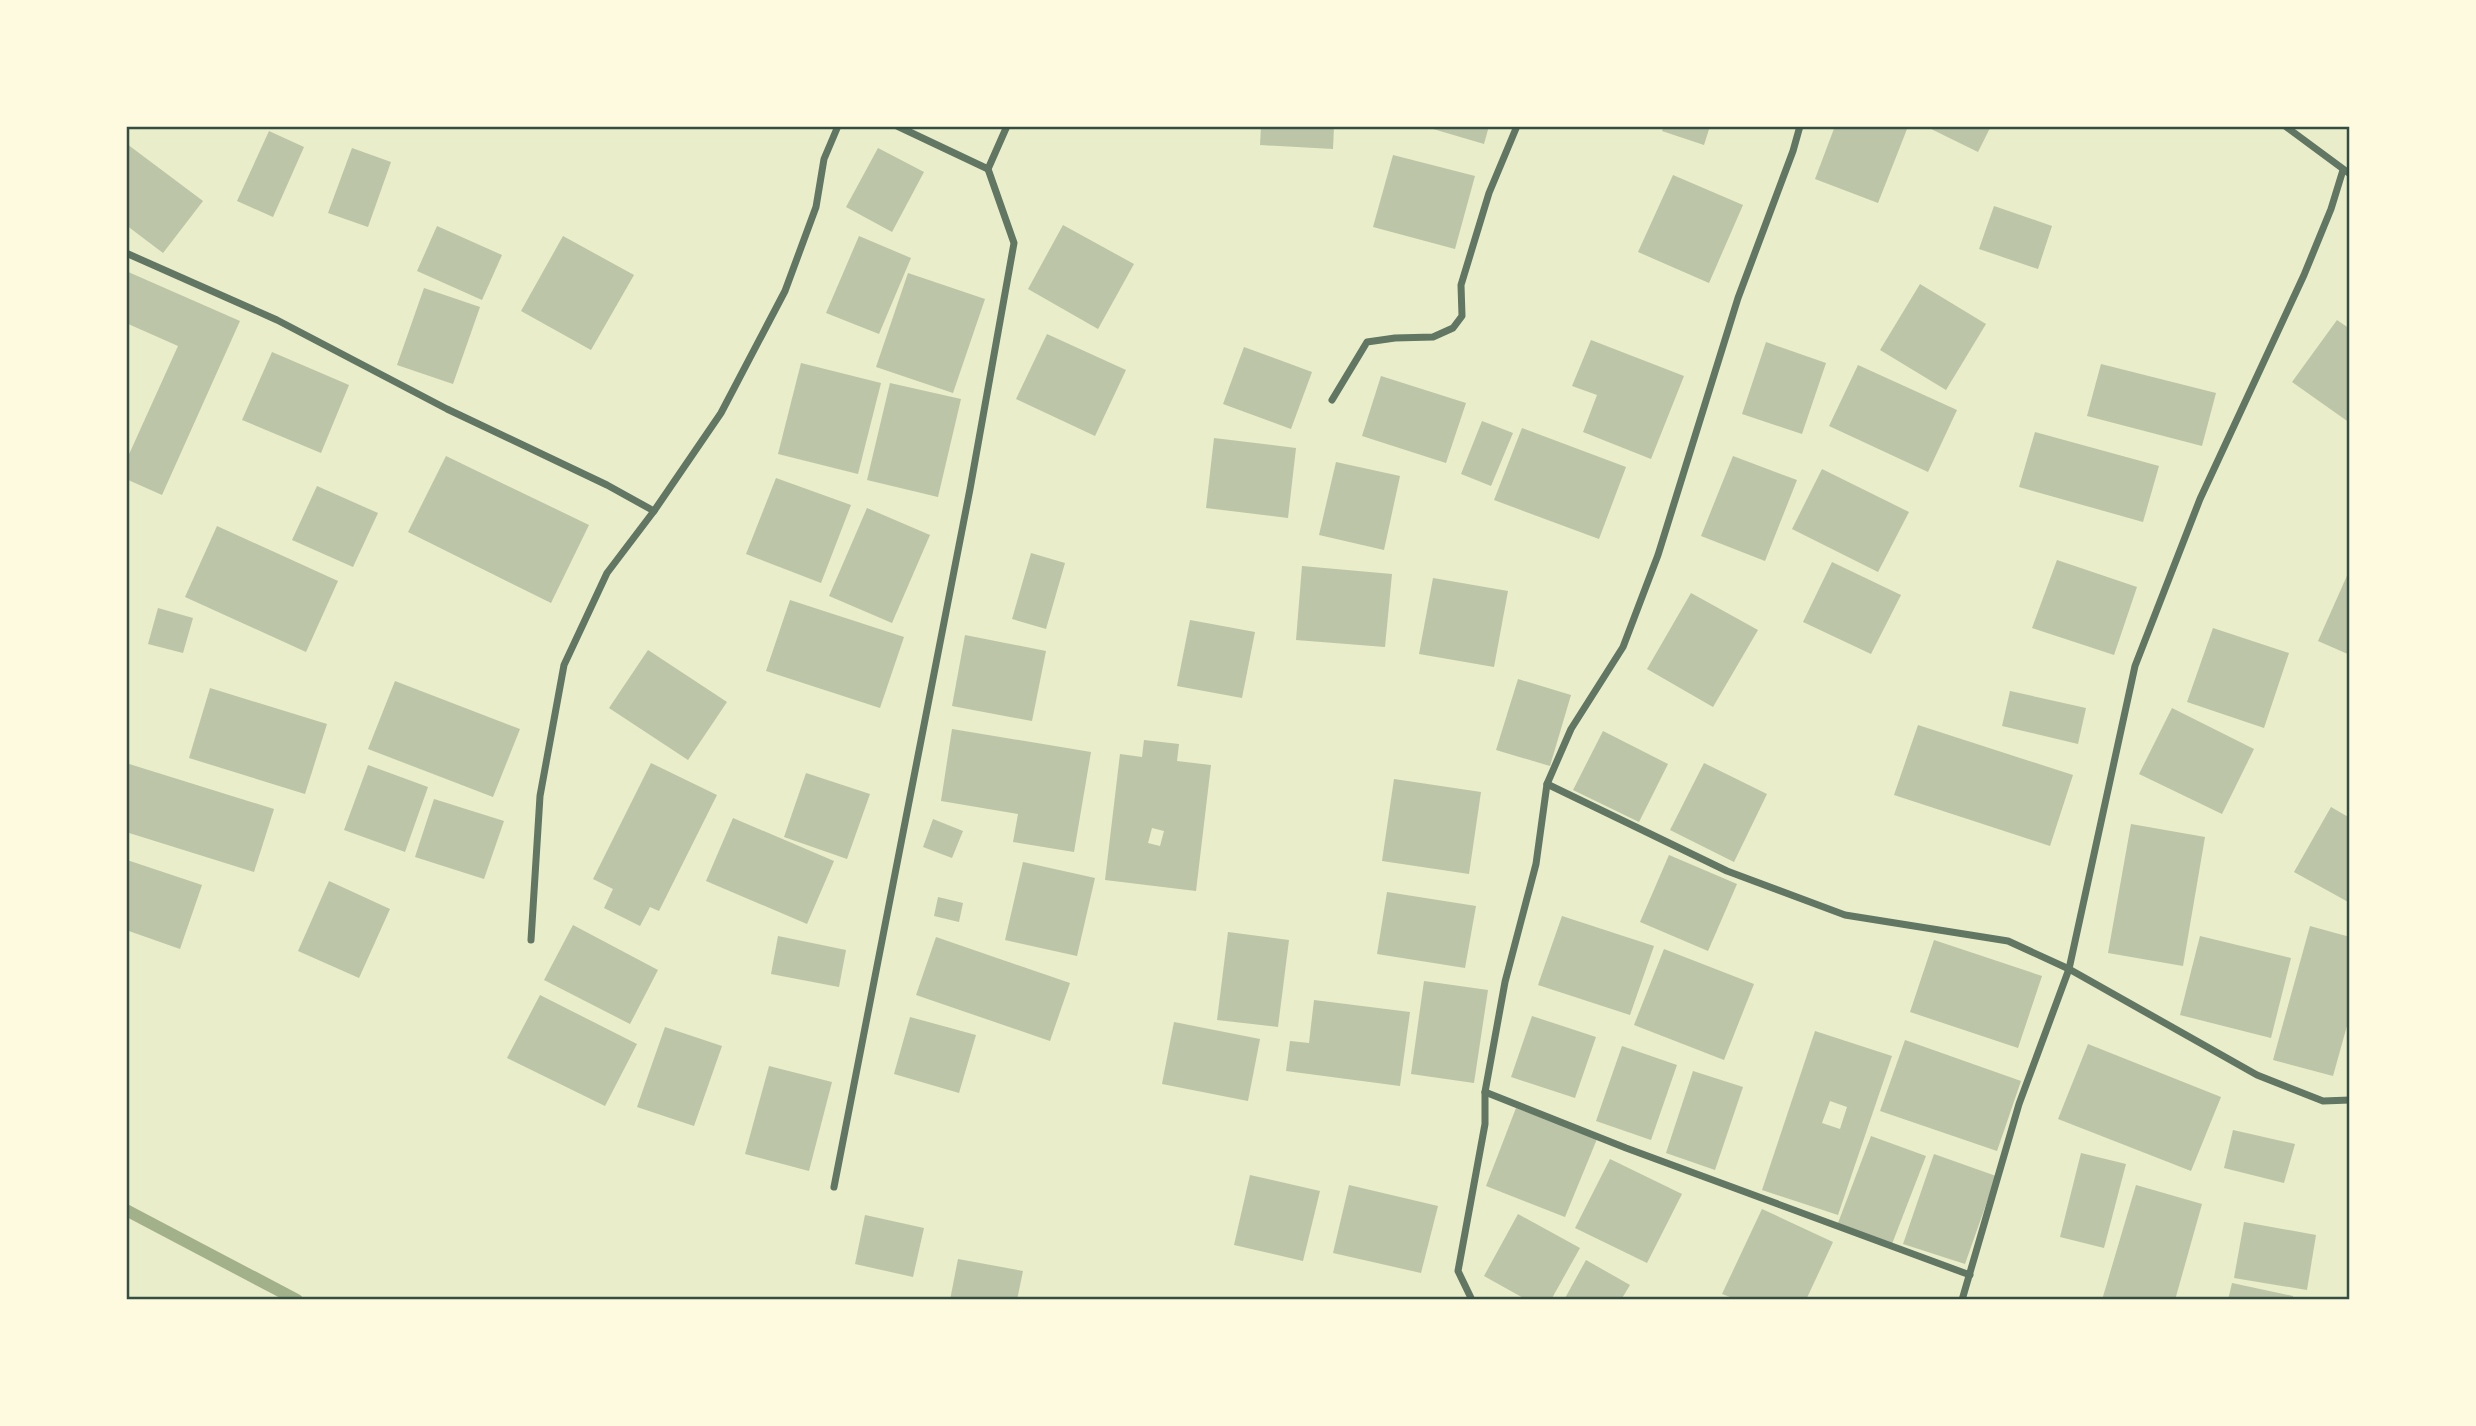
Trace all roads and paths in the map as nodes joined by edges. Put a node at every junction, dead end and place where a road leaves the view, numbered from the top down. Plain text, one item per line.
1 (838, 126) edge
2 (897, 126) edge
3 (1007, 126) edge
4 (1517, 126) edge
5 (1800, 126) edge
6 (2286, 126) edge
7 (988, 169) junction
8 (2347, 172) edge
9 (126, 253) edge
10 (1332, 400) dead end
11 (654, 512) junction
12 (1547, 784) junction
13 (531, 940) dead end
14 (2069, 969) junction
15 (1485, 1092) junction
16 (2350, 1100) edge
17 (834, 1187) dead end
18 (1970, 1275) junction
19 (1472, 1300) edge
20 (1962, 1300) edge

1 - 11 street
2 - 7 street
3 - 7 street
4 - 10 street
5 - 12 street
6 - 8 street
7 - 17 street
8 - 14 street
9 - 11 street
11 - 13 street
12 - 14 street
12 - 15 street
14 - 16 street
14 - 18 street
15 - 18 street
15 - 19 street
18 - 20 street

